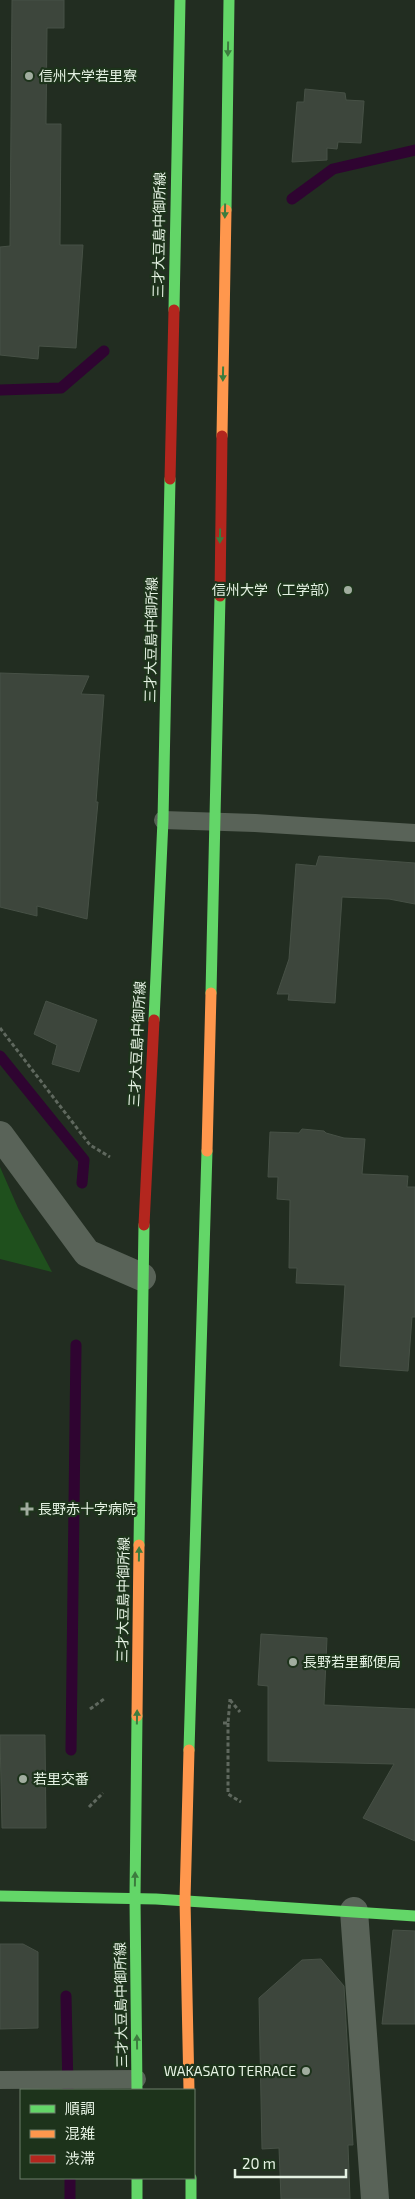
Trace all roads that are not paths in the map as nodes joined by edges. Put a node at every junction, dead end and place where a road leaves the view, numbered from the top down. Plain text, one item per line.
1 (180, 0) edge
2 (229, 0) edge
3 (162, 820) junction
4 (216, 822) junction
5 (415, 833) edge
6 (0, 1135) edge
7 (142, 1277) junction
8 (0, 1896) edge
9 (135, 1898) junction
10 (185, 1900) junction
11 (354, 1911) junction
12 (415, 1916) edge
13 (0, 2080) edge
14 (137, 2085) edge
15 (189, 2089) edge
16 (137, 2179) edge
17 (191, 2179) edge
18 (137, 2199) edge
19 (191, 2199) edge
20 (375, 2199) edge

1 - 3 main road, 三才大豆島中御所線
2 -> 4 main road
3 - 4 lane
3 - 7 main road, 三才大豆島中御所線
4 - 5 lane
4 - 10 main road
6 - 7 street
9 -> 7 main road, 三才大豆島中御所線
8 - 9 main road
9 - 10 main road
14 -> 9 main road, 三才大豆島中御所線
10 - 11 main road
10 - 15 main road
11 - 12 main road
11 - 20 street
13 - 14 lane
16 - 18 main road
17 - 19 main road

